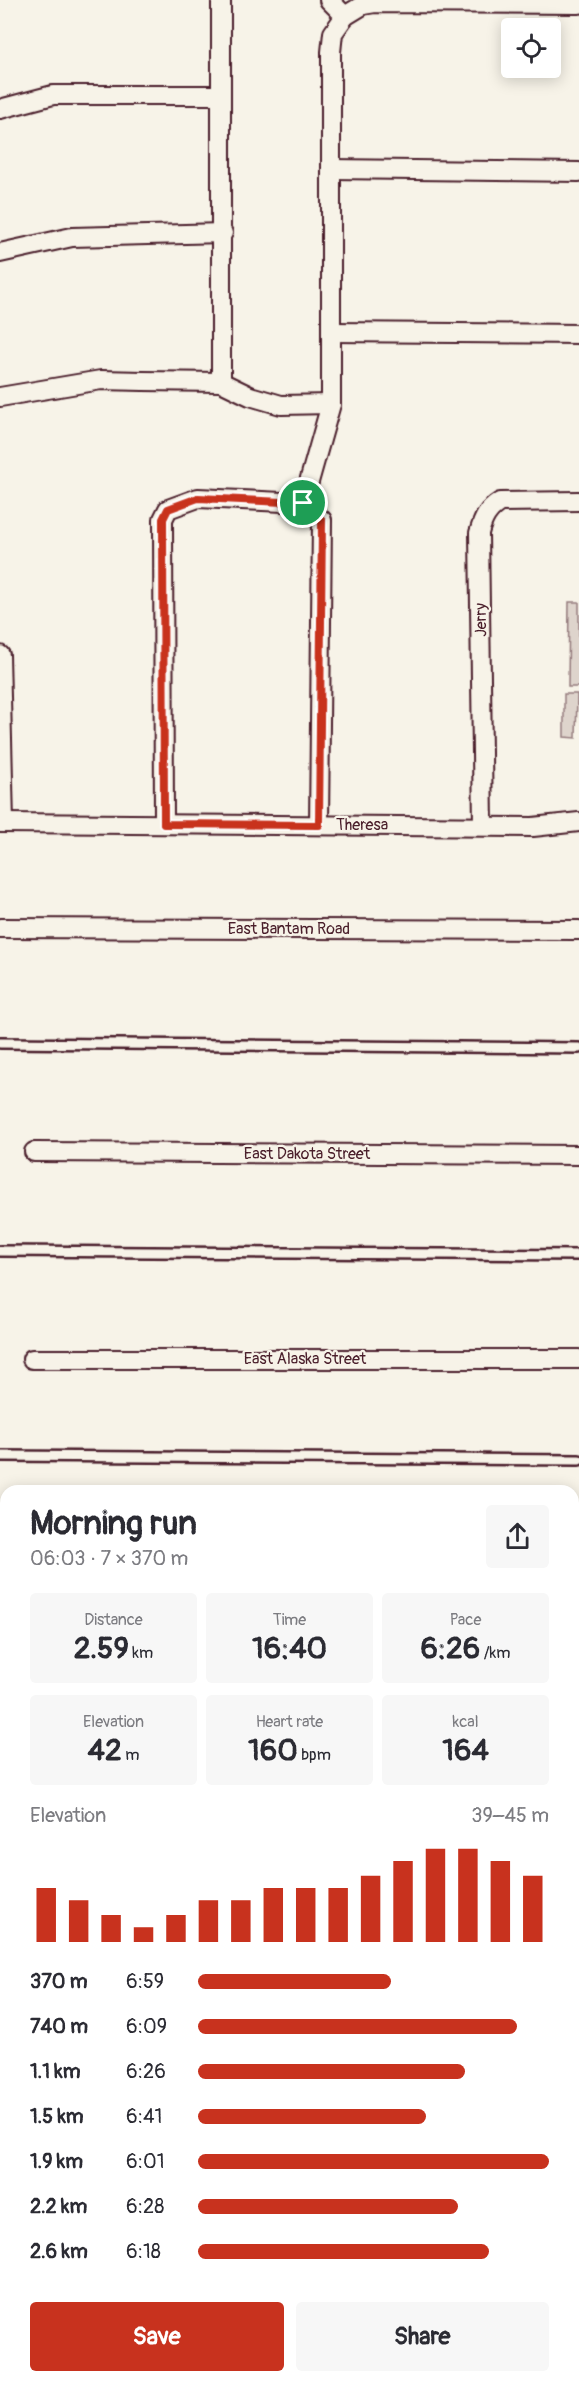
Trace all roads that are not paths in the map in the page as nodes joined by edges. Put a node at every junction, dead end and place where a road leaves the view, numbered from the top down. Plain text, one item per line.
1 (221, 0) edge
2 (330, 0) edge
3 (579, 4) edge
4 (345, 16) junction
5 (221, 95) junction
6 (0, 109) edge
7 (331, 169) junction
8 (579, 172) edge
9 (223, 233) junction
10 (0, 253) edge
11 (331, 332) junction
12 (579, 334) edge
13 (221, 382) junction
14 (0, 397) edge
15 (331, 404) junction
16 (579, 501) edge
17 (303, 503) junction
18 (0, 656) edge
19 (579, 822) edge
20 (2, 823) edge
21 (164, 824) junction
22 (319, 825) junction
23 (483, 825) junction
24 (0, 928) edge
25 (579, 930) edge
26 (0, 1043) edge
27 (579, 1048) edge
28 (34, 1152) dead end
29 (579, 1155) edge
30 (0, 1251) edge
31 (579, 1255) edge
32 (32, 1359) dead end
33 (579, 1359) edge
34 (0, 1456) edge
35 (579, 1460) edge

1 - 5 street
2 - 4 street
3 - 4 street
4 - 7 street
5 - 6 street
5 - 9 street
7 - 8 street
7 - 11 street
9 - 10 street
9 - 13 street
11 - 12 street
11 - 15 street
13 - 14 street
13 - 15 street
15 - 17 street
16 - 23 street, Jerry
17 - 21 street
17 - 22 street
18 - 20 street
19 - 23 street, Theresa
20 - 21 street, Theresa
21 - 22 street, Theresa
22 - 23 street, Theresa
24 - 25 street, East Bantam Road
26 - 27 lane
28 - 29 street, East Dakota Street
30 - 31 lane
32 - 33 street, East Alaska Street
34 - 35 lane

